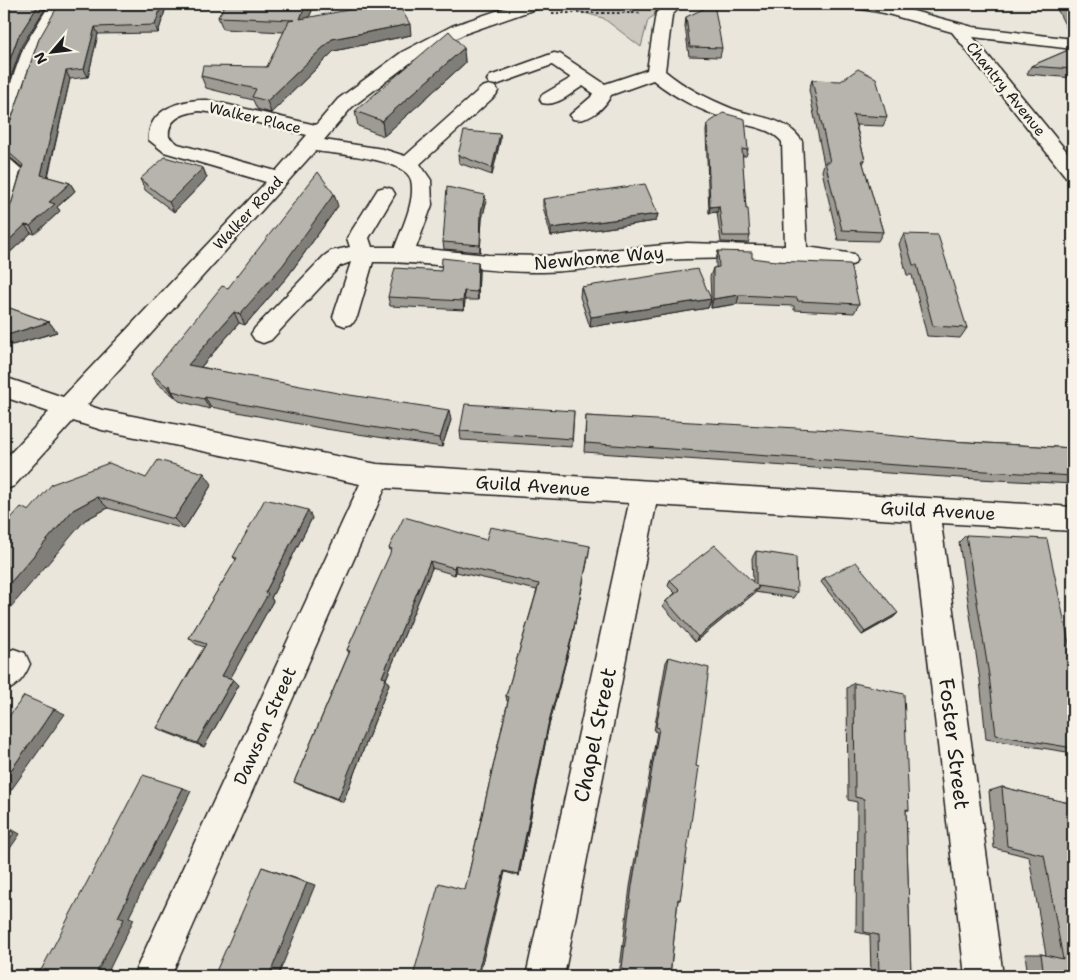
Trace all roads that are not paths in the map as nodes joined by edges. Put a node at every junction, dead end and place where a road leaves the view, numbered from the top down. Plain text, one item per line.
1 (58, 4) edge
2 (873, 4) edge
3 (525, 5) edge
4 (670, 8) edge
5 (958, 29) junction
6 (1073, 44) edge
7 (656, 73) junction
8 (584, 78) junction
9 (603, 91) junction
10 (549, 99) dead end
11 (580, 115) dead end
12 (4, 127) edge
13 (316, 138) junction
14 (408, 164) junction
15 (10, 169) edge
16 (1073, 172) edge
17 (280, 179) junction
18 (385, 194) dead end
19 (4, 212) edge
20 (403, 254) junction
21 (796, 254) junction
22 (364, 255) junction
23 (846, 260) dead end
24 (345, 317) dead end
25 (263, 334) dead end
26 (4, 387) edge
27 (68, 407) junction
28 (377, 476) junction
29 (4, 478) edge
30 (645, 493) junction
31 (925, 511) junction
32 (1073, 519) edge
33 (152, 976) edge
34 (545, 976) edge
35 (984, 976) edge

1 - 12 street
2 - 5 street
3 - 13 street, Walker Road
4 - 7 street
5 - 6 street
5 - 16 street, Chantry Avenue
7 - 9 street
7 - 21 street
8 - 9 street
8 - 10 street
8 - 14 street
9 - 11 street
13 - 14 street
13 - 17 street, Walker Road
13 - 17 street, Walker Place
14 - 20 street
15 - 19 street
17 - 27 street, Walker Road
18 - 22 street
20 - 21 street, Newhome Way
20 - 22 street, Newhome Way
21 - 23 street, Newhome Way
22 - 24 street
22 - 25 street, Newhome Way
26 - 27 street, Guild Avenue
27 - 28 street, Guild Avenue
27 - 29 street, Walker Road
28 - 30 street, Guild Avenue
28 - 33 street, Dawson Street
30 - 31 street, Guild Avenue
30 - 34 street, Chapel Street
31 - 32 street, Guild Avenue
31 - 35 street, Foster Street

